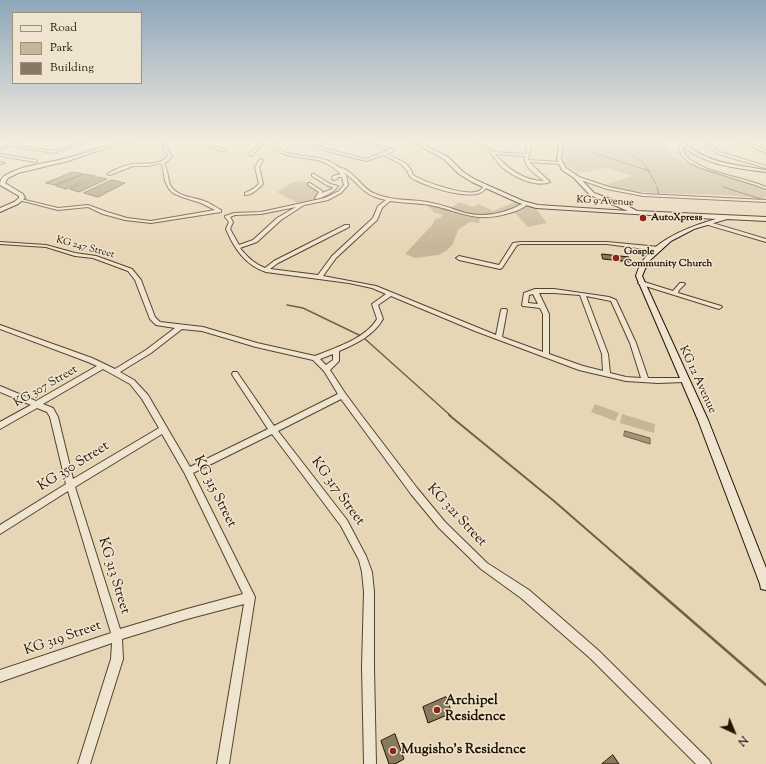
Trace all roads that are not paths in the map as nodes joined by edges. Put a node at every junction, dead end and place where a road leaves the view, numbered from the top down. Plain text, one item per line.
1 (167, 177) edge
2 (259, 177) edge
3 (315, 177) edge
4 (336, 177) edge
5 (344, 177) edge
6 (351, 177) edge
7 (413, 177) edge
8 (466, 177) edge
9 (518, 177) edge
10 (542, 177) edge
11 (576, 177) joint
12 (733, 177) edge
13 (2, 178) edge
14 (334, 179) dead end
15 (320, 180) junction
16 (485, 187) junction
17 (766, 188) edge
18 (246, 194) dead end
19 (318, 197) junction
20 (390, 199) junction
21 (21, 200) junction
22 (766, 201) edge
23 (315, 202) junction
24 (304, 204) junction
25 (526, 204) junction
26 (0, 210) edge
27 (219, 211) junction
28 (637, 213) junction
29 (686, 216) junction
30 (227, 217) junction
31 (751, 219) junction
32 (766, 219) edge
33 (708, 221) junction
34 (766, 223) edge
35 (348, 226) dead end
36 (766, 241) edge
37 (0, 243) edge
38 (238, 247) junction
39 (659, 249) junction
40 (459, 258) dead end
41 (267, 269) junction
42 (319, 278) junction
43 (641, 283) junction
44 (682, 284) dead end
45 (535, 291) junction
46 (390, 294) junction
47 (675, 294) junction
48 (583, 295) junction
49 (542, 306) junction
50 (719, 307) dead end
51 (504, 310) dead end
52 (0, 327) edge
53 (180, 327) junction
54 (499, 338) junction
55 (336, 351) junction
56 (546, 356) junction
57 (315, 358) junction
58 (103, 366) junction
59 (326, 369) junction
60 (115, 372) junction
61 (235, 374) dead end
62 (607, 375) junction
63 (645, 380) junction
64 (684, 380) junction
65 (0, 388) edge
66 (342, 395) junction
67 (37, 404) junction
68 (0, 426) edge
69 (164, 429) junction
70 (274, 430) junction
71 (188, 472) junction
72 (70, 484) junction
73 (0, 530) edge
74 (766, 584) edge
75 (250, 597) junction
76 (117, 636) junction
77 (0, 676) edge
78 (84, 764) edge
79 (223, 764) edge
80 (370, 764) edge
81 (705, 764) edge

1 - 27 street
2 - 18 street
3 - 15 street
4 - 14 street
5 - 23 street
6 - 20 street
7 - 16 street
8 - 16 main road, KG 9 Avenue
9 - 10 street
11 - 22 street
11 - 28 main road
12 - 17 street
13 - 21 main road
15 - 19 street
15 - 19 street
16 - 25 main road, KG 9 Avenue
19 - 23 street
20 - 25 street
20 - 42 street
21 - 26 main road
21 - 27 street
23 - 24 street
24 - 30 street
24 - 38 street
25 - 28 main road, KG 9 Avenue
27 - 30 street
28 - 29 main road, KG 9 Avenue
29 - 33 main road, KG 9 Avenue
29 - 33 main road
30 - 38 street
31 - 32 main road
31 - 33 main road
31 - 34 main road
33 - 36 street
33 - 39 main road
35 - 41 street
37 - 53 street, KG 247 Street
38 - 41 street
39 - 40 street
39 - 43 main road
41 - 42 street
42 - 46 street
43 - 47 street
43 - 64 main road, KG 12 Avenue
44 - 47 street
45 - 48 street
45 - 49 street
45 - 49 street
46 - 54 street
46 - 55 street
47 - 50 street
48 - 62 street
48 - 63 street
49 - 56 street
51 - 54 street
52 - 58 street, KG 315 Street
53 - 57 street
53 - 60 street
54 - 56 street
55 - 57 street
55 - 59 street
56 - 62 street
57 - 59 street, KG 321 Street
58 - 60 street, KG 315 Street
58 - 67 street, KG 307 Street
59 - 66 street, KG 321 Street
60 - 69 street, KG 315 Street
61 - 70 street, KG 317 Street
62 - 63 street
63 - 64 street
64 - 74 main road, KG 12 Avenue
65 - 67 street, KG 313 Street
66 - 70 street
66 - 81 street, KG 321 Street
67 - 68 street, KG 307 Street
67 - 72 street, KG 313 Street
69 - 71 street, KG 315 Street
69 - 72 street, KG 350 Street
70 - 71 street
70 - 80 street, KG 317 Street
71 - 75 street, KG 315 Street
72 - 73 street, KG 350 Street
72 - 76 street, KG 313 Street
75 - 76 street, KG 319 Street
75 - 79 street
76 - 77 street, KG 319 Street
76 - 78 street, KG 313 Street

